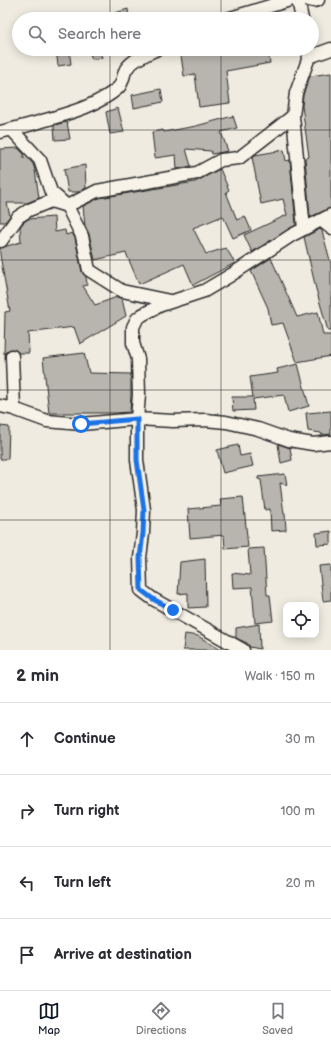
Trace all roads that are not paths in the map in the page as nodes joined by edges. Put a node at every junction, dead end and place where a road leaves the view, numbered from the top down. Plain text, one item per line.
1 (290, 0) edge
2 (298, 0) edge
3 (309, 0) edge
4 (318, 0) edge
5 (250, 12) edge
6 (301, 12) edge
7 (331, 49) edge
8 (319, 51) edge
9 (142, 56) edge
10 (308, 56) edge
11 (293, 116) junction
12 (6, 131) edge
13 (67, 206) junction
14 (326, 217) edge
15 (331, 228) edge
16 (304, 229) junction
17 (0, 241) edge
18 (172, 302) junction
19 (12, 356) dead end
20 (0, 406) edge
21 (14, 409) junction
22 (137, 419) junction
23 (331, 442) edge
24 (243, 650) edge

1 - 5 street
2 - 6 street
3 - 4 street
7 - 8 street
9 - 12 street
10 - 11 street
11 - 13 street
11 - 16 street
12 - 13 street
13 - 17 street
13 - 18 street
14 - 15 street
14 - 16 street
16 - 18 street
18 - 22 street
19 - 21 street
20 - 21 street
21 - 22 street
22 - 23 street
22 - 24 street

